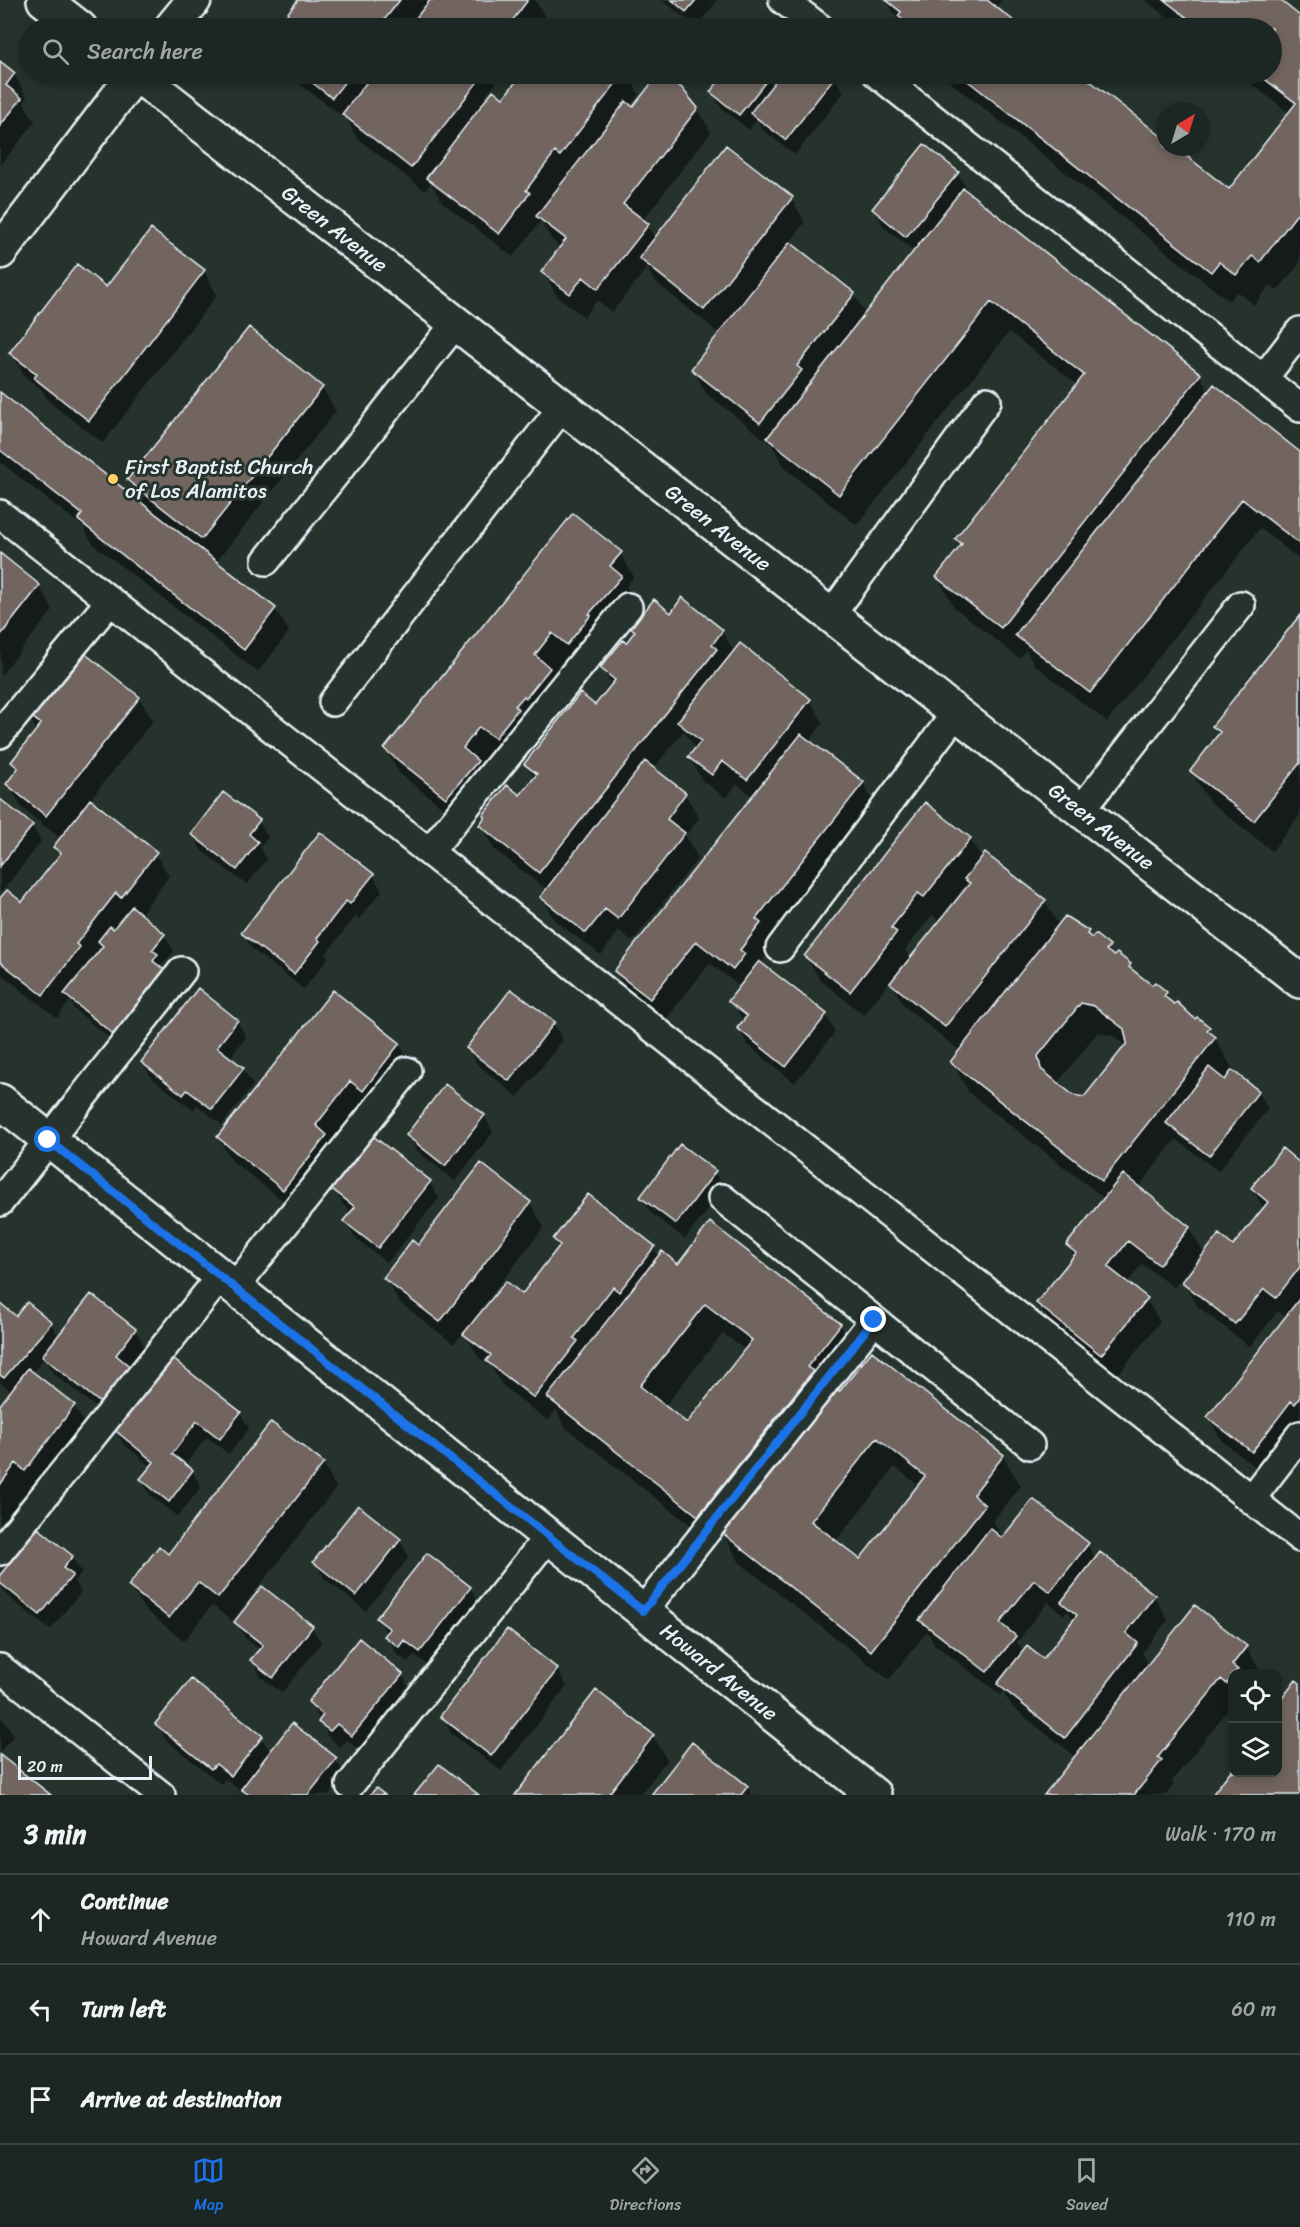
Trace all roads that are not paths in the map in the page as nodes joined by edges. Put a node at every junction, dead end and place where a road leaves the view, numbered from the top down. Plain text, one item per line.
1 (44, 0) edge
2 (194, 0) edge
3 (787, 1) edge
4 (67, 18) edge
5 (179, 18) edge
6 (807, 18) edge
7 (128, 84) edge
8 (149, 84) edge
9 (890, 84) edge
10 (0, 252) edge
11 (456, 323) junction
12 (1300, 332) edge
13 (1263, 379) junction
14 (987, 401) dead end
15 (563, 406) junction
16 (1300, 408) edge
17 (0, 514) edge
18 (266, 561) dead end
19 (110, 601) junction
20 (1241, 605) dead end
21 (628, 607) dead end
22 (831, 615) junction
23 (333, 702) dead end
24 (956, 712) junction
25 (0, 734) edge
26 (1080, 810) junction
27 (429, 852) junction
28 (780, 948) dead end
29 (182, 971) dead end
30 (1300, 981) edge
31 (407, 1071) dead end
32 (0, 1101) edge
33 (48, 1140) junction
34 (722, 1198) dead end
35 (0, 1202) edge
36 (227, 1282) junction
37 (874, 1320) junction
38 (1300, 1435) edge
39 (1030, 1445) dead end
40 (1251, 1498) junction
41 (549, 1537) junction
42 (1300, 1538) edge
43 (0, 1551) edge
44 (643, 1611) junction
45 (0, 1668) edge
46 (350, 1785) dead end
47 (161, 1795) edge
48 (874, 1795) edge

1 - 4 street
2 - 5 street
3 - 6 lane
7 - 10 street
8 - 11 street, Green Avenue
9 - 13 lane
11 - 15 street, Green Avenue
11 - 18 lane
12 - 13 lane
13 - 16 lane
14 - 22 lane
15 - 22 street, Green Avenue
15 - 23 lane
17 - 19 lane
19 - 25 lane
19 - 27 lane
20 - 26 lane
21 - 27 lane
22 - 24 street, Green Avenue
24 - 26 street, Green Avenue
24 - 28 lane
26 - 30 street, Green Avenue
27 - 40 lane
29 - 33 lane
31 - 36 lane
32 - 33 street, Howard Avenue
33 - 35 lane
33 - 36 street, Howard Avenue
34 - 37 lane
36 - 41 street, Howard Avenue
36 - 43 lane
37 - 39 lane
37 - 44 lane
38 - 40 lane
40 - 42 lane
41 - 44 street, Howard Avenue
41 - 46 lane
44 - 48 street, Howard Avenue
45 - 47 lane

